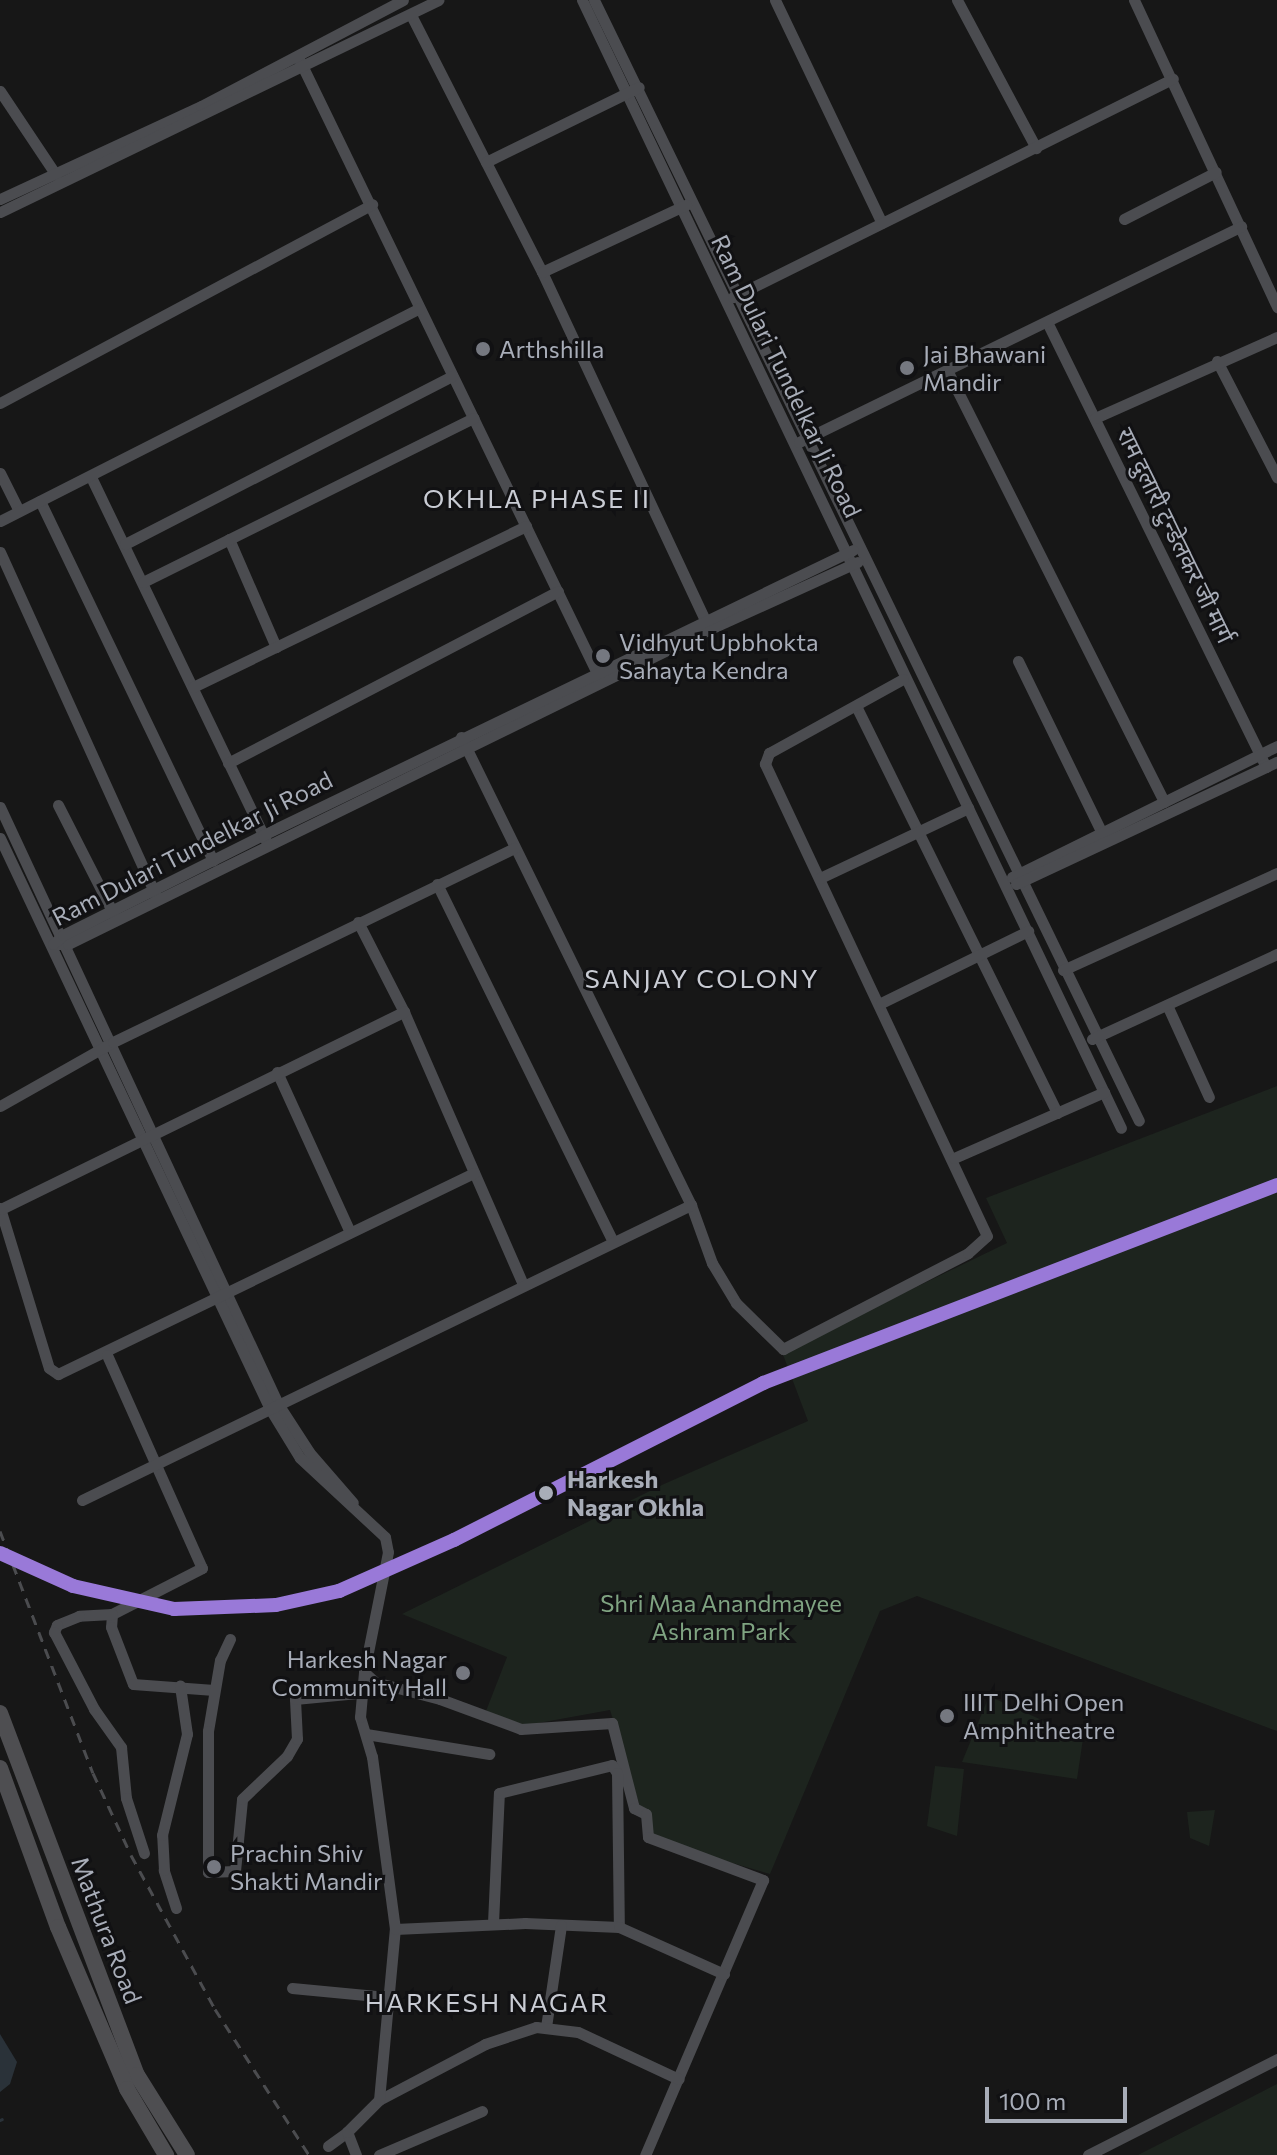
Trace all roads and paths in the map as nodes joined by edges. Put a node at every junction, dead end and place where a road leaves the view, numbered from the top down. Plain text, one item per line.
1 (403, 0) edge
2 (438, 0) edge
3 (582, 0) edge
4 (594, 0) edge
5 (775, 0) edge
6 (957, 0) edge
7 (1134, 0) edge
8 (411, 15) junction
9 (300, 61) junction
10 (1173, 79) junction
11 (639, 87) junction
12 (0, 91) edge
13 (624, 93) junction
14 (1036, 148) junction
15 (486, 162) junction
16 (1216, 172) junction
17 (56, 175) junction
18 (0, 199) edge
19 (372, 204) junction
20 (687, 204) junction
21 (0, 212) edge
22 (1124, 219) dead end
23 (882, 223) junction
24 (1241, 226) junction
25 (542, 272) junction
26 (733, 297) junction
27 (1277, 307) edge
28 (419, 308) junction
29 (1047, 322) junction
30 (1277, 337) edge
31 (1217, 361) junction
32 (948, 372) junction
33 (452, 376) junction
34 (0, 403) edge
35 (473, 418) junction
36 (1095, 418) junction
37 (801, 441) junction
38 (0, 473) edge
39 (1276, 474) edge
40 (91, 477) junction
41 (40, 501) junction
42 (19, 511) junction
43 (0, 521) edge
44 (526, 526) junction
45 (229, 539) junction
46 (125, 544) junction
47 (852, 550) junction
48 (0, 552) edge
49 (858, 563) junction
50 (143, 582) junction
51 (558, 591) junction
52 (708, 624) junction
53 (276, 647) junction
54 (1018, 661) dead end
55 (595, 671) junction
56 (903, 679) junction
57 (602, 682) junction
58 (193, 687) junction
59 (856, 706) junction
60 (464, 743) junction
61 (1277, 746) edge
62 (1260, 754) junction
63 (228, 763) junction
64 (1271, 764) edge
65 (1164, 802) junction
66 (58, 805) dead end
67 (0, 807) edge
68 (968, 808) junction
69 (918, 832) junction
70 (1102, 833) junction
71 (0, 838) edge
72 (266, 840) junction
73 (515, 848) junction
74 (213, 860) junction
75 (1277, 873) edge
76 (820, 878) junction
77 (1012, 882) junction
78 (437, 884) junction
79 (155, 895) junction
80 (114, 916) junction
81 (358, 922) junction
82 (1028, 931) junction
83 (65, 940) junction
84 (53, 944) junction
85 (1277, 954) edge
86 (980, 956) junction
87 (1063, 970) junction
88 (881, 1003) junction
89 (1167, 1005) junction
90 (404, 1012) junction
91 (1097, 1037) junction
92 (1082, 1044) junction
93 (108, 1045) junction
94 (277, 1072) junction
95 (1104, 1092) junction
96 (1209, 1097) dead end
97 (0, 1106) edge
98 (1057, 1113) junction
99 (1139, 1121) dead end
100 (1121, 1128) dead end
101 (154, 1131) junction
102 (142, 1137) junction
103 (954, 1158) junction
104 (474, 1173) junction
105 (691, 1205) junction
106 (0, 1208) edge
107 (350, 1232) junction
108 (612, 1240) junction
109 (522, 1282) junction
110 (228, 1293) junction
111 (215, 1300) junction
112 (107, 1355) junction
113 (274, 1406) junction
114 (157, 1465) junction
115 (82, 1500) dead end
116 (112, 1614) junction
117 (230, 1639) dead end
118 (364, 1672) junction
119 (180, 1686) junction
120 (214, 1690) junction
121 (358, 1693) junction
122 (0, 1713) edge
123 (366, 1734) junction
124 (489, 1754) dead end
125 (0, 1768) edge
126 (618, 1803) junction
127 (633, 1803) junction
128 (144, 1853) dead end
129 (176, 1908) dead end
130 (493, 1923) junction
131 (561, 1925) junction
132 (619, 1927) junction
133 (395, 1929) junction
134 (724, 1974) junction
135 (292, 1988) dead end
136 (387, 1997) junction
137 (546, 2027) junction
138 (1277, 2059) edge
139 (679, 2079) junction
140 (379, 2100) junction
141 (482, 2111) dead end
142 (347, 2132) junction
143 (328, 2146) dead end
144 (166, 2155) edge
145 (187, 2155) edge
146 (356, 2155) edge
147 (379, 2155) edge
148 (645, 2155) edge
149 (1088, 2155) edge

1 - 9 street
2 - 8 street
3 - 13 street, Ram Dulari Tundelkar Ji Road
4 - 11 street, Ram Dulari Tundelkar Ji Road
5 - 23 street
6 - 14 street
7 - 10 street
8 - 9 street
8 - 15 street
9 - 17 street
9 - 19 street
9 - 21 street
10 - 14 street
10 - 16 street
11 - 13 street
11 - 20 street, Ram Dulari Tundelkar Ji Road
12 - 17 street
13 - 15 street
13 - 20 street, Ram Dulari Tundelkar Ji Road
14 - 23 street
15 - 25 street
16 - 22 street
16 - 24 street
17 - 18 street
19 - 28 street
19 - 34 street
20 - 25 street
20 - 26 street, Ram Dulari Tundelkar Ji Road
23 - 26 street
24 - 27 street
24 - 29 street
25 - 52 street
26 - 37 street, Ram Dulari Tundelkar Ji Road
28 - 33 street
28 - 40 street
29 - 32 street
29 - 36 street, राम दुलारी टुन्डेलकर जी मार्ग
30 - 31 street
31 - 36 street
31 - 39 street
32 - 37 street
32 - 65 street
33 - 35 street
33 - 46 street
35 - 44 street
35 - 45 street
36 - 62 street, राम दुलारी टुन्डेलकर जी मार्ग
37 - 47 street, Ram Dulari Tundelkar Ji Road
38 - 42 street
40 - 41 street
40 - 46 street
41 - 42 street
41 - 74 street
42 - 43 street
44 - 51 street
44 - 53 street
45 - 50 street
45 - 53 street
46 - 50 street
47 - 49 street
47 - 52 street, Ram Dulari Tundelkar Ji Road
48 - 79 street
49 - 52 street, Ram Dulari Tundelkar Ji Road
49 - 56 street
49 - 77 street
50 - 58 street
51 - 55 street
51 - 63 street
52 - 55 street, Ram Dulari Tundelkar Ji Road
52 - 57 street, Ram Dulari Tundelkar Ji Road
53 - 58 street
54 - 70 street
55 - 57 street
55 - 60 street, Ram Dulari Tundelkar Ji Road
56 - 59 street
56 - 68 street
57 - 60 street, Ram Dulari Tundelkar Ji Road
58 - 63 street
59 - 69 street
59 - 76 street
60 - 72 street, Ram Dulari Tundelkar Ji Road
60 - 73 street
61 - 62 street
62 - 64 street, राम दुलारी टुन्डेलकर जी मार्ग
62 - 65 street
63 - 72 street
64 - 77 street
65 - 70 street
66 - 80 street
67 - 83 street
68 - 69 street
68 - 77 street
69 - 76 street
69 - 86 street
70 - 77 street
71 - 84 street
72 - 74 street, Ram Dulari Tundelkar Ji Road
72 - 79 street, Ram Dulari Tundelkar Ji Road
73 - 78 street
73 - 105 street
74 - 79 street, Ram Dulari Tundelkar Ji Road
75 - 87 street
76 - 88 street
77 - 82 street
77 - 87 street
78 - 81 street
78 - 108 street
79 - 80 street, Ram Dulari Tundelkar Ji Road
80 - 83 street, Ram Dulari Tundelkar Ji Road
81 - 90 street
81 - 93 street
82 - 86 street
82 - 92 street
83 - 84 street, Ram Dulari Tundelkar Ji Road
83 - 93 street
84 - 93 street
85 - 89 street
86 - 88 street
86 - 98 street
87 - 91 street
88 - 103 street
89 - 91 street
89 - 96 street
90 - 94 street
90 - 104 street
91 - 92 street
91 - 99 street
92 - 95 street
93 - 97 street
93 - 101 street
93 - 102 street
94 - 101 street
94 - 107 street
95 - 98 street
95 - 100 street
98 - 103 street
101 - 102 street
101 - 110 street
102 - 106 street
102 - 111 street
103 - 105 street
104 - 107 street
104 - 109 street
105 - 108 street
106 - 112 street
107 - 110 street
108 - 109 street
109 - 113 street
110 - 111 street
110 - 113 street
111 - 112 street
111 - 113 street
112 - 114 street
113 - 114 street
113 - 118 street
114 - 115 street
114 - 116 street
116 - 119 street
116 - 128 street
117 - 120 street
118 - 121 street
118 - 127 street
119 - 120 street
119 - 129 street
120 - 121 street
121 - 123 street
122 - 145 highway, Mathura Road
123 - 124 street
123 - 133 street
125 - 144 highway, Mathura Road
126 - 127 street
126 - 130 street
126 - 132 street
127 - 134 street
130 - 131 street
130 - 133 street
131 - 132 street
131 - 137 street
132 - 134 street
133 - 136 street
134 - 139 street
135 - 136 street
136 - 140 street
137 - 139 street
137 - 140 street
138 - 149 street
139 - 148 street
140 - 142 street
141 - 147 street
142 - 143 street
142 - 146 street

